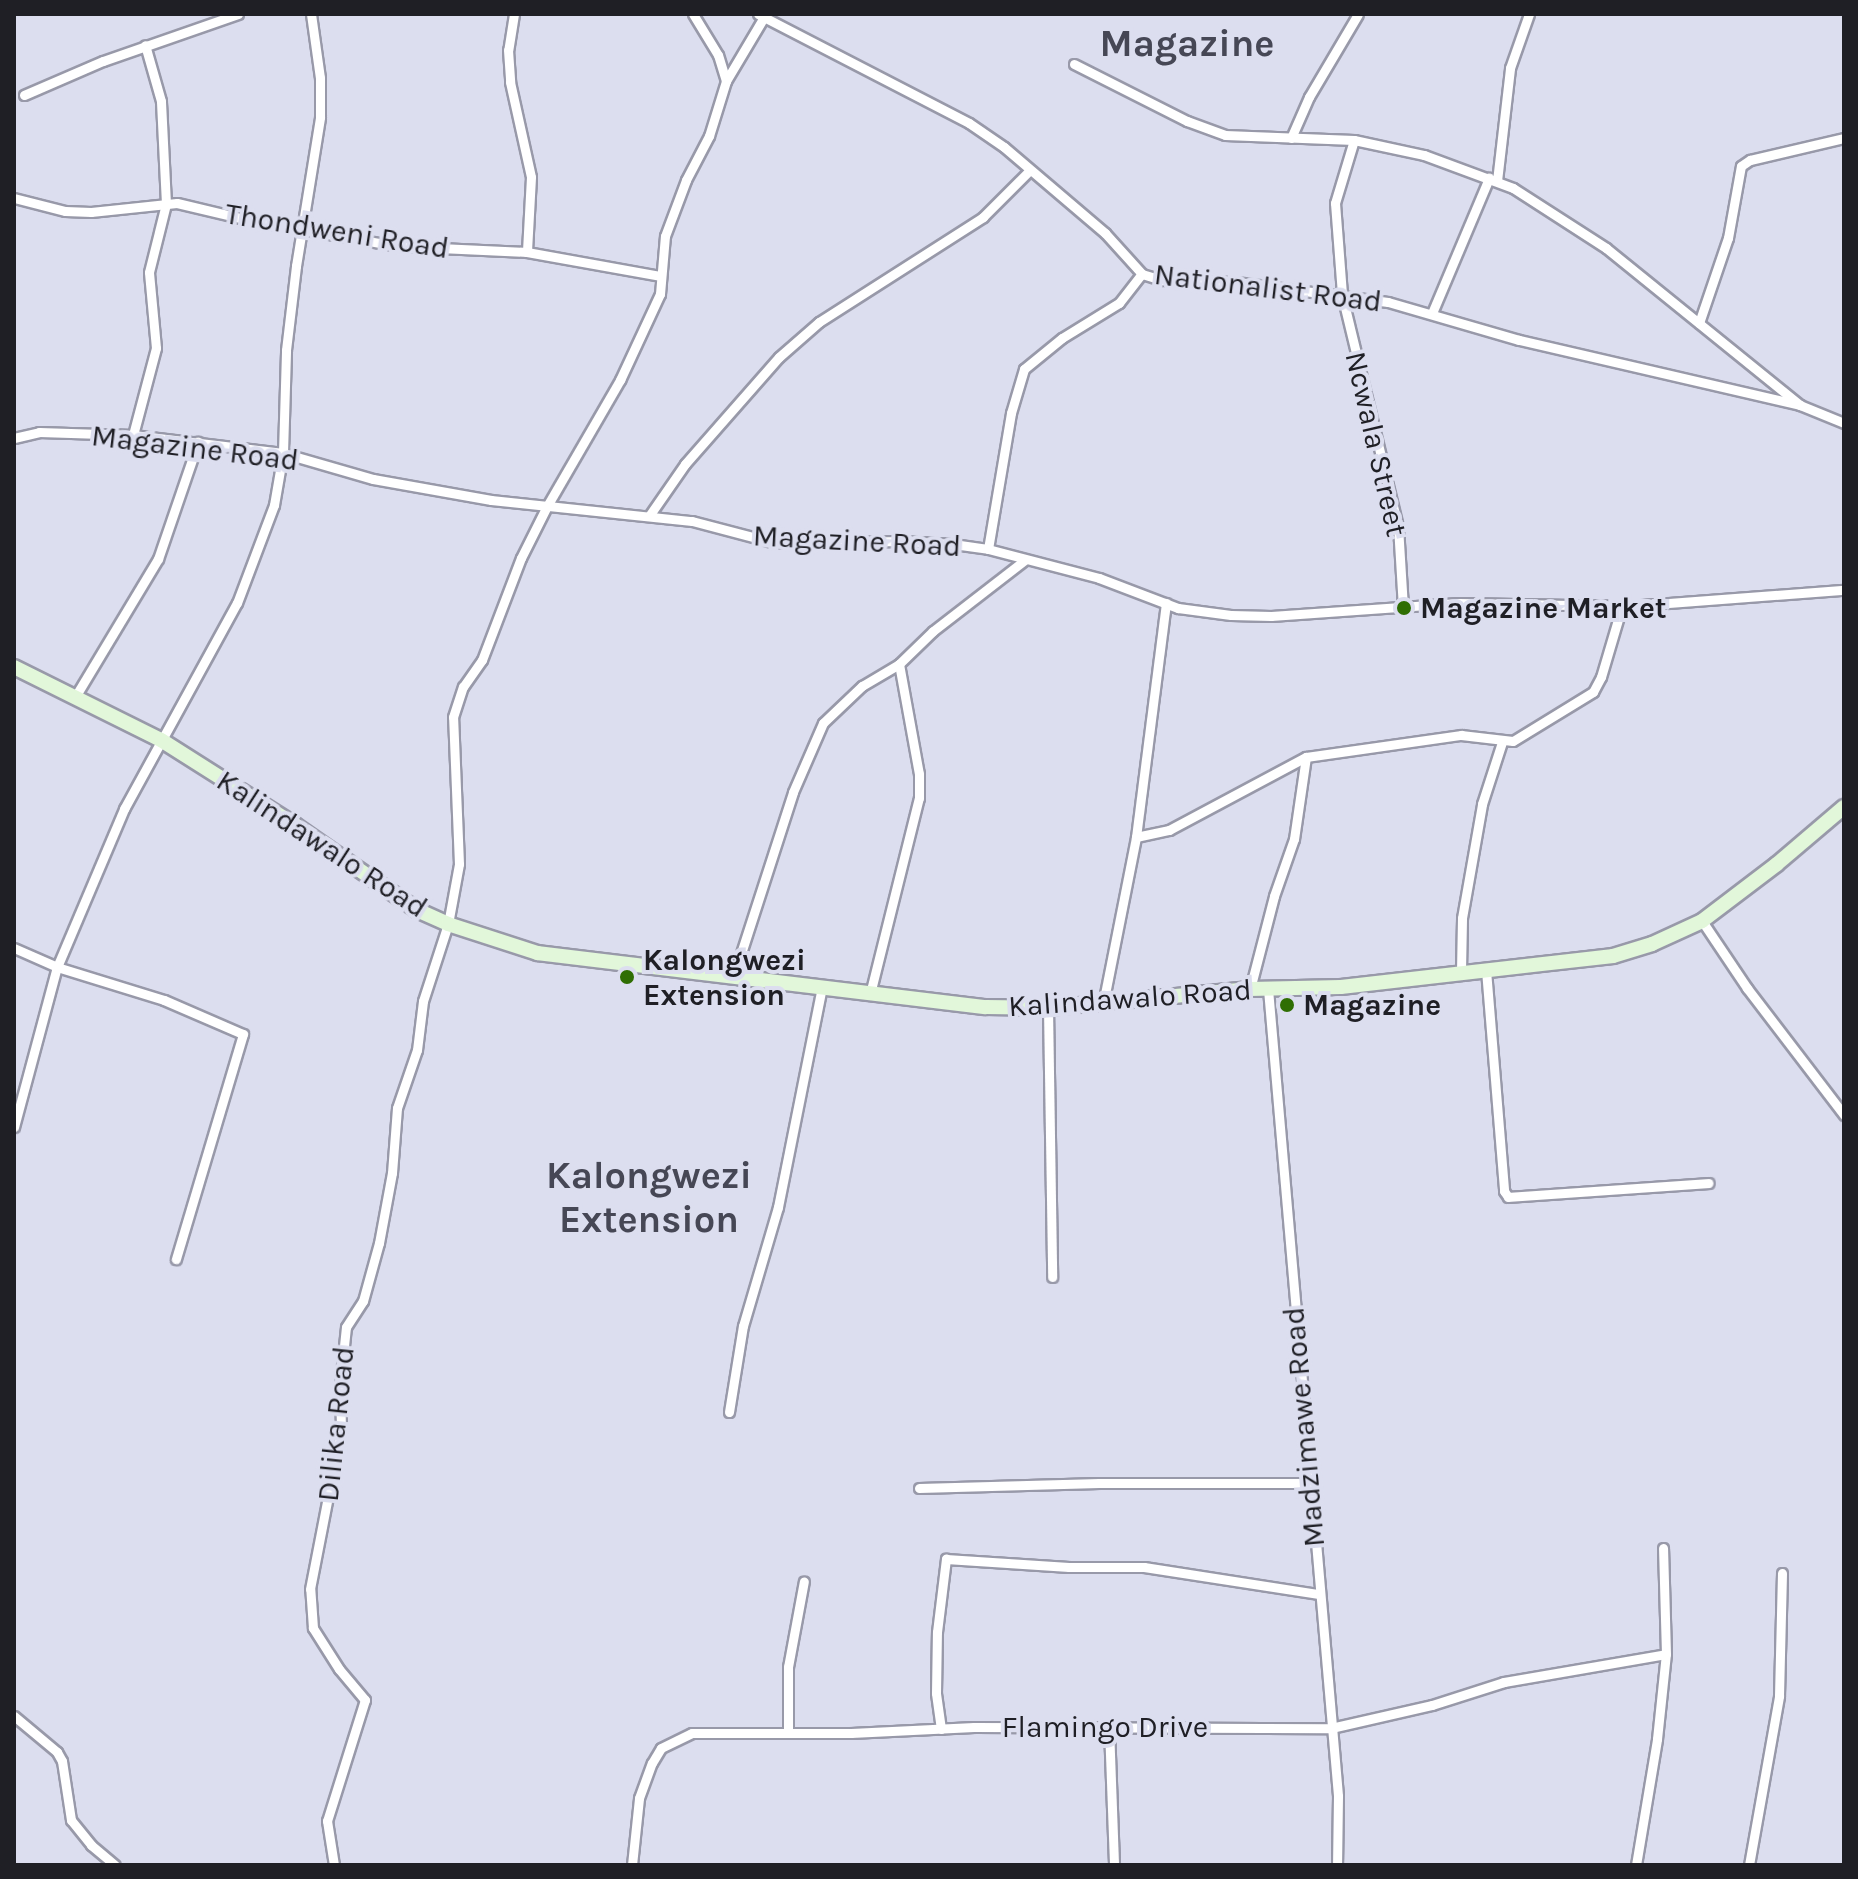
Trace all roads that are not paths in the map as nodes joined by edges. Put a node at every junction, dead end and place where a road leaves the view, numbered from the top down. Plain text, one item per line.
1 (238, 14) edge
2 (311, 14) edge
3 (514, 14) edge
4 (693, 14) edge
5 (1358, 14) edge
6 (1529, 14) edge
7 (761, 16) edge
8 (145, 45) junction
9 (1074, 64) dead end
10 (726, 81) junction
11 (24, 95) dead end
12 (1291, 138) junction
13 (1844, 138) edge
14 (1354, 140) junction
15 (1030, 170) junction
16 (1493, 179) junction
17 (14, 198) edge
18 (166, 204) junction
19 (304, 230) junction
20 (527, 252) junction
21 (1142, 274) junction
22 (661, 276) junction
23 (1342, 295) junction
24 (1432, 313) junction
25 (1699, 323) junction
26 (1800, 405) junction
27 (1844, 423) edge
28 (133, 435) junction
29 (14, 438) edge
30 (198, 442) junction
31 (283, 453) junction
32 (547, 506) junction
33 (649, 516) junction
34 (988, 549) junction
35 (1025, 560) junction
36 (1844, 590) edge
37 (1166, 603) junction
38 (1622, 606) junction
39 (1403, 608) junction
40 (899, 664) junction
41 (14, 667) edge
42 (75, 697) junction
43 (161, 740) junction
44 (1502, 742) junction
45 (1306, 757) junction
46 (1844, 807) edge
47 (1136, 837) junction
48 (1702, 921) junction
49 (448, 924) junction
50 (14, 948) edge
51 (57, 967) junction
52 (1486, 970) junction
53 (1461, 971) junction
54 (734, 975) junction
55 (822, 987) junction
56 (1250, 989) junction
57 (1268, 989) junction
58 (870, 994) junction
59 (1103, 1004) junction
60 (1048, 1008) junction
61 (1844, 1115) edge
62 (14, 1127) edge
63 (1709, 1183) dead end
64 (176, 1259) dead end
65 (1052, 1277) dead end
66 (729, 1412) dead end
67 (1310, 1483) junction
68 (919, 1488) dead end
69 (1663, 1548) dead end
70 (1782, 1573) dead end
71 (804, 1581) dead end
72 (1319, 1594) junction
73 (1666, 1654) junction
74 (14, 1716) edge
75 (1109, 1727) junction
76 (1331, 1728) junction
77 (941, 1729) junction
78 (788, 1732) junction
79 (115, 1865) edge
80 (334, 1865) edge
81 (632, 1865) edge
82 (1114, 1865) edge
83 (1337, 1865) edge
84 (1636, 1865) edge
85 (1749, 1865) edge

1 - 8 street
2 - 19 street
3 - 20 street
4 - 10 street
5 - 12 street
6 - 16 street
7 - 10 street
7 - 15 street, Nationalist Road
8 - 11 street
8 - 18 street
9 - 12 street
10 - 22 street
12 - 14 street
13 - 25 street
14 - 16 street
14 - 23 street, Ncwala Street
15 - 21 street, Nationalist Road
15 - 33 street
16 - 24 street
16 - 25 street
17 - 18 street, Thondweni Road
18 - 19 street, Thondweni Road
18 - 28 street
19 - 20 street, Thondweni Road
19 - 31 street
20 - 22 street, Thondweni Road
21 - 23 street, Nationalist Road
21 - 34 street
22 - 32 street
23 - 24 street, Nationalist Road
23 - 39 street, Ncwala Street
24 - 26 street, Nationalist Road
25 - 26 street
26 - 27 street
28 - 29 street, Magazine Road
28 - 30 street, Magazine Road
30 - 31 street, Magazine Road
30 - 42 street
31 - 32 street, Magazine Road
31 - 43 street
32 - 33 street, Magazine Road
32 - 49 street
33 - 34 street, Magazine Road
34 - 35 street, Magazine Road
35 - 37 street, Magazine Road
35 - 40 street
36 - 38 street, Magazine Road
37 - 39 street, Magazine Road
37 - 47 street
38 - 39 street, Magazine Road
38 - 44 street
40 - 54 street
40 - 58 street
41 - 42 street, Kalindawalo Road
42 - 43 street, Kalindawalo Road
43 - 49 street, Kalindawalo Road
43 - 51 street
44 - 45 street
44 - 53 street
45 - 47 street
45 - 56 street
46 - 48 street, Kalindawalo Road
47 - 59 street
48 - 52 street, Kalindawalo Road
48 - 61 street
49 - 54 street, Kalindawalo Road
49 - 80 street, Dilika Road
50 - 51 street
51 - 62 street
51 - 64 street
52 - 53 street, Kalindawalo Road
52 - 63 street
53 - 57 street, Kalindawalo Road
54 - 55 street, Kalindawalo Road
55 - 58 street, Kalindawalo Road
55 - 66 street
56 - 57 street, Kalindawalo Road
56 - 59 street, Kalindawalo Road
57 - 67 street, Madzimawe Road
58 - 60 street, Kalindawalo Road
59 - 60 street, Kalindawalo Road
60 - 65 street
67 - 68 street
67 - 72 street, Madzimawe Road
69 - 73 street
70 - 85 street
71 - 78 street
72 - 76 street, Madzimawe Road
72 - 77 street
73 - 76 street, Flamingo Drive
73 - 84 street
74 - 79 street
75 - 76 street, Flamingo Drive
75 - 77 street, Flamingo Drive
75 - 82 street
76 - 83 street, Madzimawe Road
77 - 78 street, Flamingo Drive
78 - 81 street, Flamingo Drive

